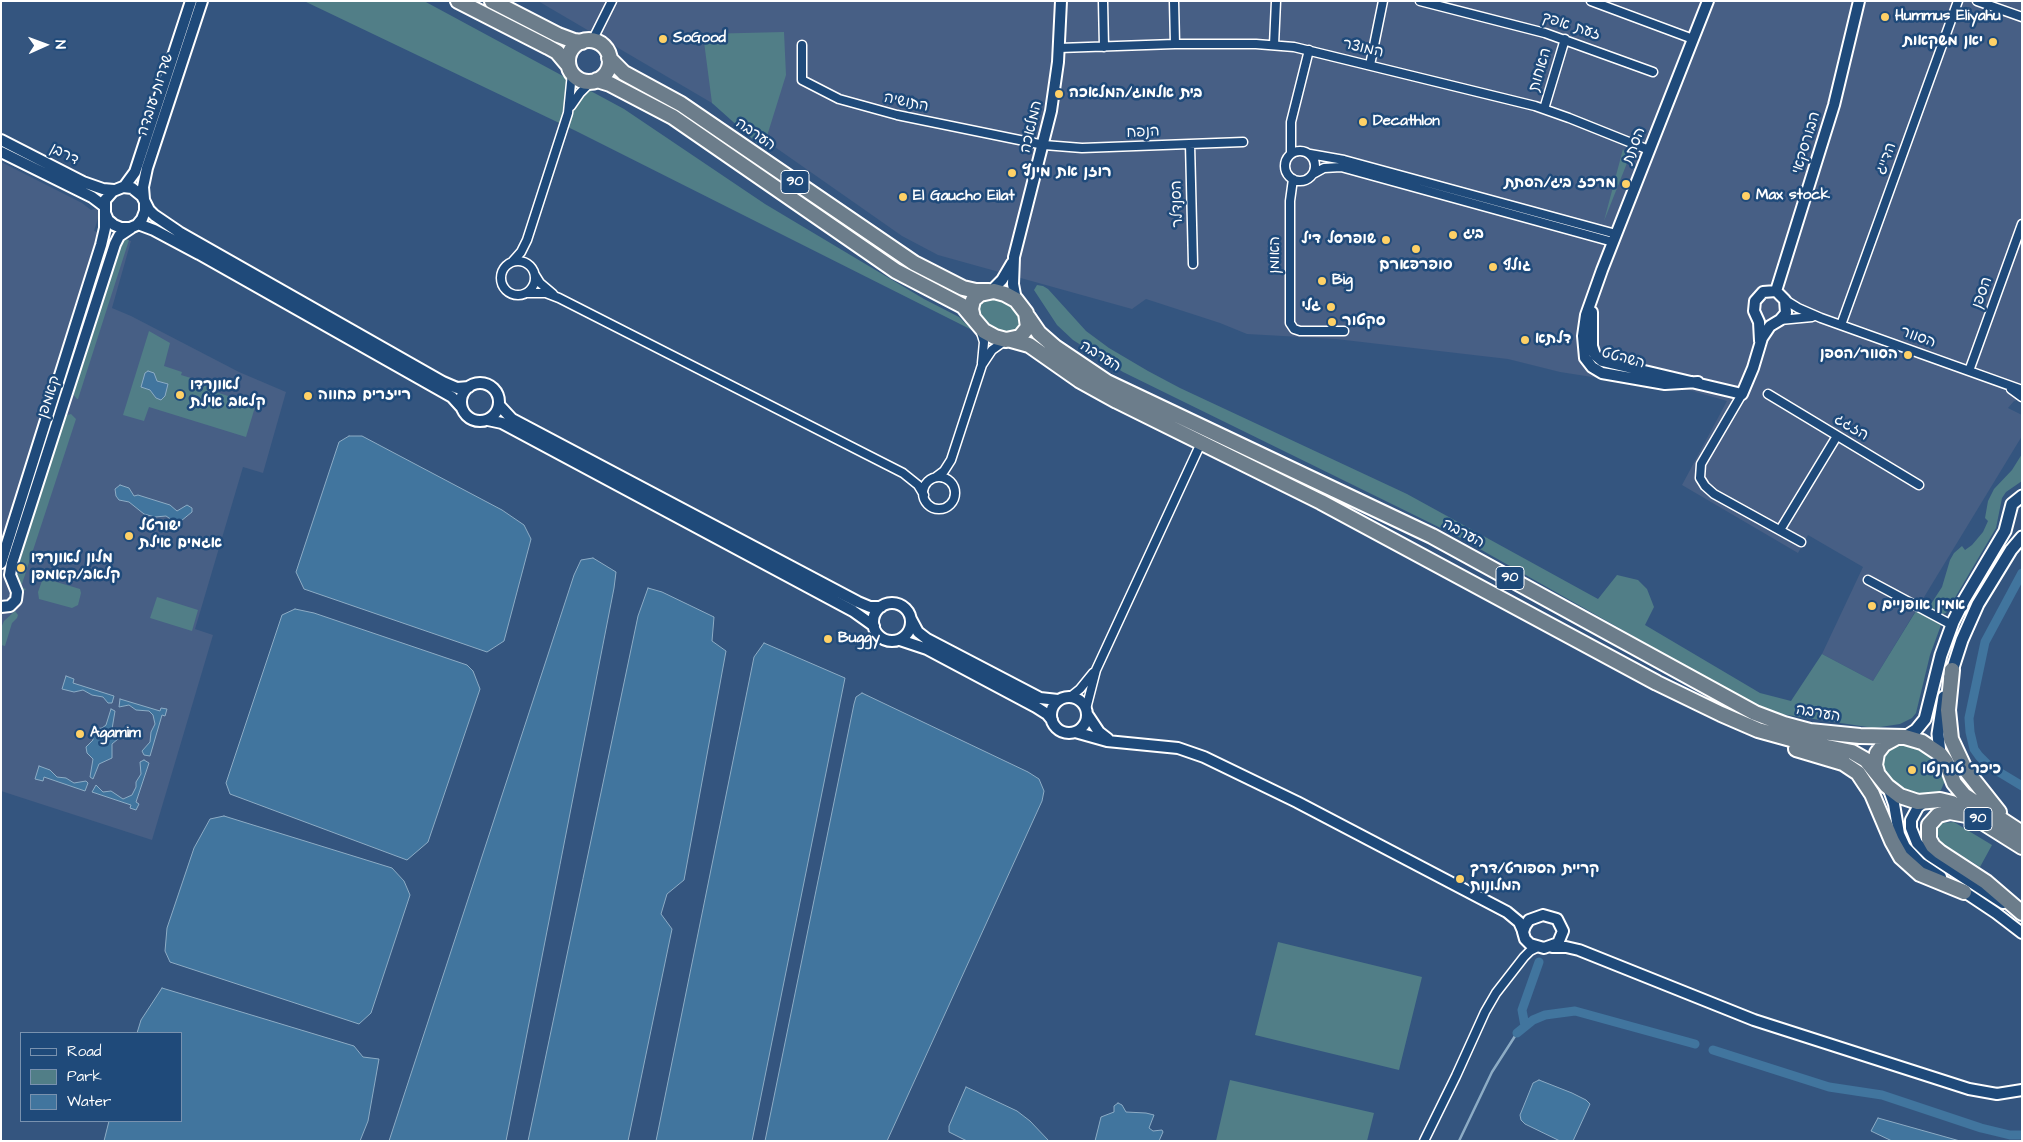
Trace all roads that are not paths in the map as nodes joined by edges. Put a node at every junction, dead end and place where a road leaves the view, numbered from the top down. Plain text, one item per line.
1 (191, 1) edge
2 (202, 1) edge
3 (458, 1) edge
4 (492, 1) edge
5 (612, 1) edge
6 (1061, 1) edge
7 (1103, 1) edge
8 (1174, 1) edge
9 (1276, 1) edge
10 (1383, 1) edge
11 (1420, 1) edge
12 (1708, 1) edge
13 (1859, 1) edge
14 (1958, 1) edge
15 (1977, 1) edge
16 (1594, 2) edge
17 (2022, 17) edge
18 (1565, 39) junction
19 (1693, 39) junction
20 (587, 41) junction
21 (802, 44) dead end
22 (1175, 44) junction
23 (1274, 45) junction
24 (1104, 46) junction
25 (1059, 48) junction
26 (1309, 50) junction
27 (609, 58) junction
28 (1370, 65) junction
29 (570, 69) junction
30 (1653, 72) dead end
31 (594, 81) junction
32 (1544, 109) junction
33 (568, 112) junction
34 (1, 140) edge
35 (1243, 142) dead end
36 (1190, 144) junction
37 (1044, 145) junction
38 (1649, 150) junction
39 (1, 152) edge
40 (1291, 153) junction
41 (1310, 154) junction
42 (1312, 174) junction
43 (1293, 179) junction
44 (119, 188) junction
45 (144, 201) junction
46 (104, 210) junction
47 (2022, 224) edge
48 (135, 226) junction
49 (1615, 238) junction
50 (527, 240) junction
51 (1014, 257) junction
52 (513, 262) junction
53 (1193, 264) dead end
54 (529, 265) junction
55 (535, 275) junction
56 (990, 291) junction
57 (1776, 291) junction
58 (527, 293) junction
59 (558, 298) junction
60 (1016, 300) junction
61 (1785, 300) junction
62 (1592, 301) joint
63 (1757, 316) junction
64 (1028, 317) junction
65 (1821, 318) junction
66 (1777, 321) junction
67 (976, 322) junction
68 (1842, 325) junction
69 (1344, 332) dead end
70 (1008, 340) junction
71 (1760, 341) junction
72 (982, 364) junction
73 (1969, 371) junction
74 (2005, 384) junction
75 (469, 387) junction
76 (2022, 390) edge
77 (1742, 394) junction
78 (1768, 394) dead end
79 (2022, 397) edge
80 (499, 405) junction
81 (462, 408) junction
82 (488, 420) junction
83 (1837, 436) junction
84 (1201, 443) junction
85 (951, 460) junction
86 (903, 473) junction
87 (934, 478) junction
88 (950, 482) junction
89 (1919, 485) dead end
90 (924, 495) junction
91 (2021, 496) edge
92 (2009, 514) junction
93 (1780, 530) junction
94 (2022, 530) edge
95 (2022, 537) edge
96 (1801, 542) dead end
97 (1, 563) edge
98 (1868, 580) dead end
99 (1, 581) edge
100 (13, 584) junction
101 (881, 607) junction
102 (3, 609) edge
103 (911, 619) junction
104 (1952, 625) junction
105 (874, 626) junction
106 (900, 640) junction
107 (1096, 670) junction
108 (1952, 670) junction
109 (1070, 697) junction
110 (1058, 700) junction
111 (1086, 712) junction
112 (1052, 720) junction
113 (1746, 725) junction
114 (1075, 732) junction
115 (1902, 737) junction
116 (1114, 741) junction
117 (1940, 754) junction
118 (1877, 772) junction
119 (1949, 774) junction
120 (1887, 786) junction
121 (1929, 801) junction
122 (1978, 819) junction
123 (2018, 830) edge
124 (2022, 847) edge
125 (1964, 892) junction
126 (1508, 912) junction
127 (2022, 913) edge
128 (1539, 916) junction
129 (2022, 918) edge
130 (1563, 928) junction
131 (1523, 931) junction
132 (2022, 933) edge
133 (1527, 941) junction
134 (1552, 946) junction
135 (1538, 948) junction
136 (1588, 953) junction
137 (1524, 956) junction
138 (2022, 1090) edge
139 (1424, 1141) edge

1 - 44 street, שדרות עובדה
2 - 45 street, שדרות עובדה
3 - 29 highway
4 - 20 highway
5 - 20 street
6 - 25 street, המלאכה
7 - 24 street
8 - 22 street
9 - 23 street
10 - 28 street
11 - 18 street, זעת אפך
12 - 19 street, הסתת
13 - 57 street, הבורסקאי
14 - 68 street, הדייג
15 - 17 street
16 - 19 street
18 - 30 street, זעת אפך
18 - 32 street, האחות
19 - 38 street, הסתת
20 - 27 highway
20 - 29 highway
21 - 37 street, התושיה
22 - 23 street, המוצר
22 - 24 street, המוצר
23 - 26 street, המוצר
24 - 25 street, המוצר
25 - 37 street, המלאכה
26 - 28 street, המוצר
26 - 40 street
27 - 31 highway
27 - 56 highway, הערבה / 90
28 - 32 street, המוצר
29 - 31 highway
29 - 33 street
31 - 33 street
31 - 67 highway, 90
32 - 38 street, המוצר
33 - 50 street
34 - 44 street, דרבן
35 - 36 street, הנפח
36 - 37 street, הנפח
36 - 53 street, הסנדלר
37 - 51 street, המלאכה
38 - 49 street, הסתת
39 - 46 street, דרבן
40 - 41 street
40 - 43 street
41 - 42 street
41 - 49 street
42 - 43 street
42 - 49 street
43 - 69 street, האומן
44 - 45 street
44 - 46 street
45 - 48 street
45 - 75 street
46 - 48 street
46 - 97 street, קאמפן
47 - 73 street, הספן
48 - 81 street
48 - 100 street, קאמפן
49 - 62 street, הסתת
50 - 52 street
50 - 54 street
51 - 56 street, המלאכה
51 - 60 street, המלאכה
52 - 54 street
52 - 58 street
54 - 55 street
55 - 58 street
55 - 59 street
56 - 60 highway, 90
56 - 67 highway
57 - 61 street
57 - 63 street
58 - 59 street
59 - 86 street
60 - 64 highway, 90
61 - 65 street, הסוור
61 - 66 street
62 - 77 street, השרטט
63 - 66 street
63 - 71 street
64 - 70 highway
64 - 115 highway, הערבה / 90
65 - 66 street, הסוור
65 - 68 street, הסוור
66 - 71 street
67 - 70 highway, 90
67 - 72 street
68 - 73 street, הסוור
70 - 72 street
70 - 84 highway, הערבה / 90
71 - 77 street
72 - 85 street
73 - 74 street, הסוור
74 - 76 street, הסוור
74 - 79 street, הסוור
75 - 80 street
75 - 81 street
77 - 93 street
78 - 83 street, הזגג
80 - 82 street
80 - 101 street
81 - 82 street
82 - 105 street
83 - 89 street, הזגג
83 - 93 street
84 - 107 street
84 - 113 highway, הערבה / 90
85 - 87 street
85 - 88 street
86 - 87 street
86 - 90 street
87 - 88 street
87 - 90 street
88 - 90 street
91 - 92 main road
92 - 94 main road
92 - 104 main road
93 - 96 street
95 - 108 main road
98 - 104 street
99 - 100 street
100 - 102 street, קאמפן
101 - 103 street
101 - 105 street
103 - 106 street
103 - 110 street
104 - 115 main road
105 - 106 street
106 - 112 street
107 - 109 street
107 - 111 street
108 - 117 main road
108 - 123 highway
109 - 110 street
109 - 111 street
110 - 112 street
111 - 114 street
111 - 116 street
112 - 114 street
113 - 118 highway, הערבה / 90
113 - 125 highway
114 - 116 street
115 - 117 highway, הערבה / 90
115 - 118 highway
116 - 126 street
117 - 119 highway, 90
118 - 120 highway, הערבה / 90
119 - 121 highway
119 - 123 highway, 90
120 - 121 highway, הערבה / 90
120 - 125 street
121 - 122 highway, הערבה / 90
121 - 129 street
122 - 124 highway, הערבה / 90
122 - 127 highway
125 - 132 street
126 - 128 street
126 - 131 street
128 - 130 street
128 - 131 street
130 - 134 street
130 - 136 street
131 - 133 street
133 - 135 street
133 - 137 street
134 - 135 street
134 - 136 street
135 - 137 street
136 - 138 street
137 - 139 street

